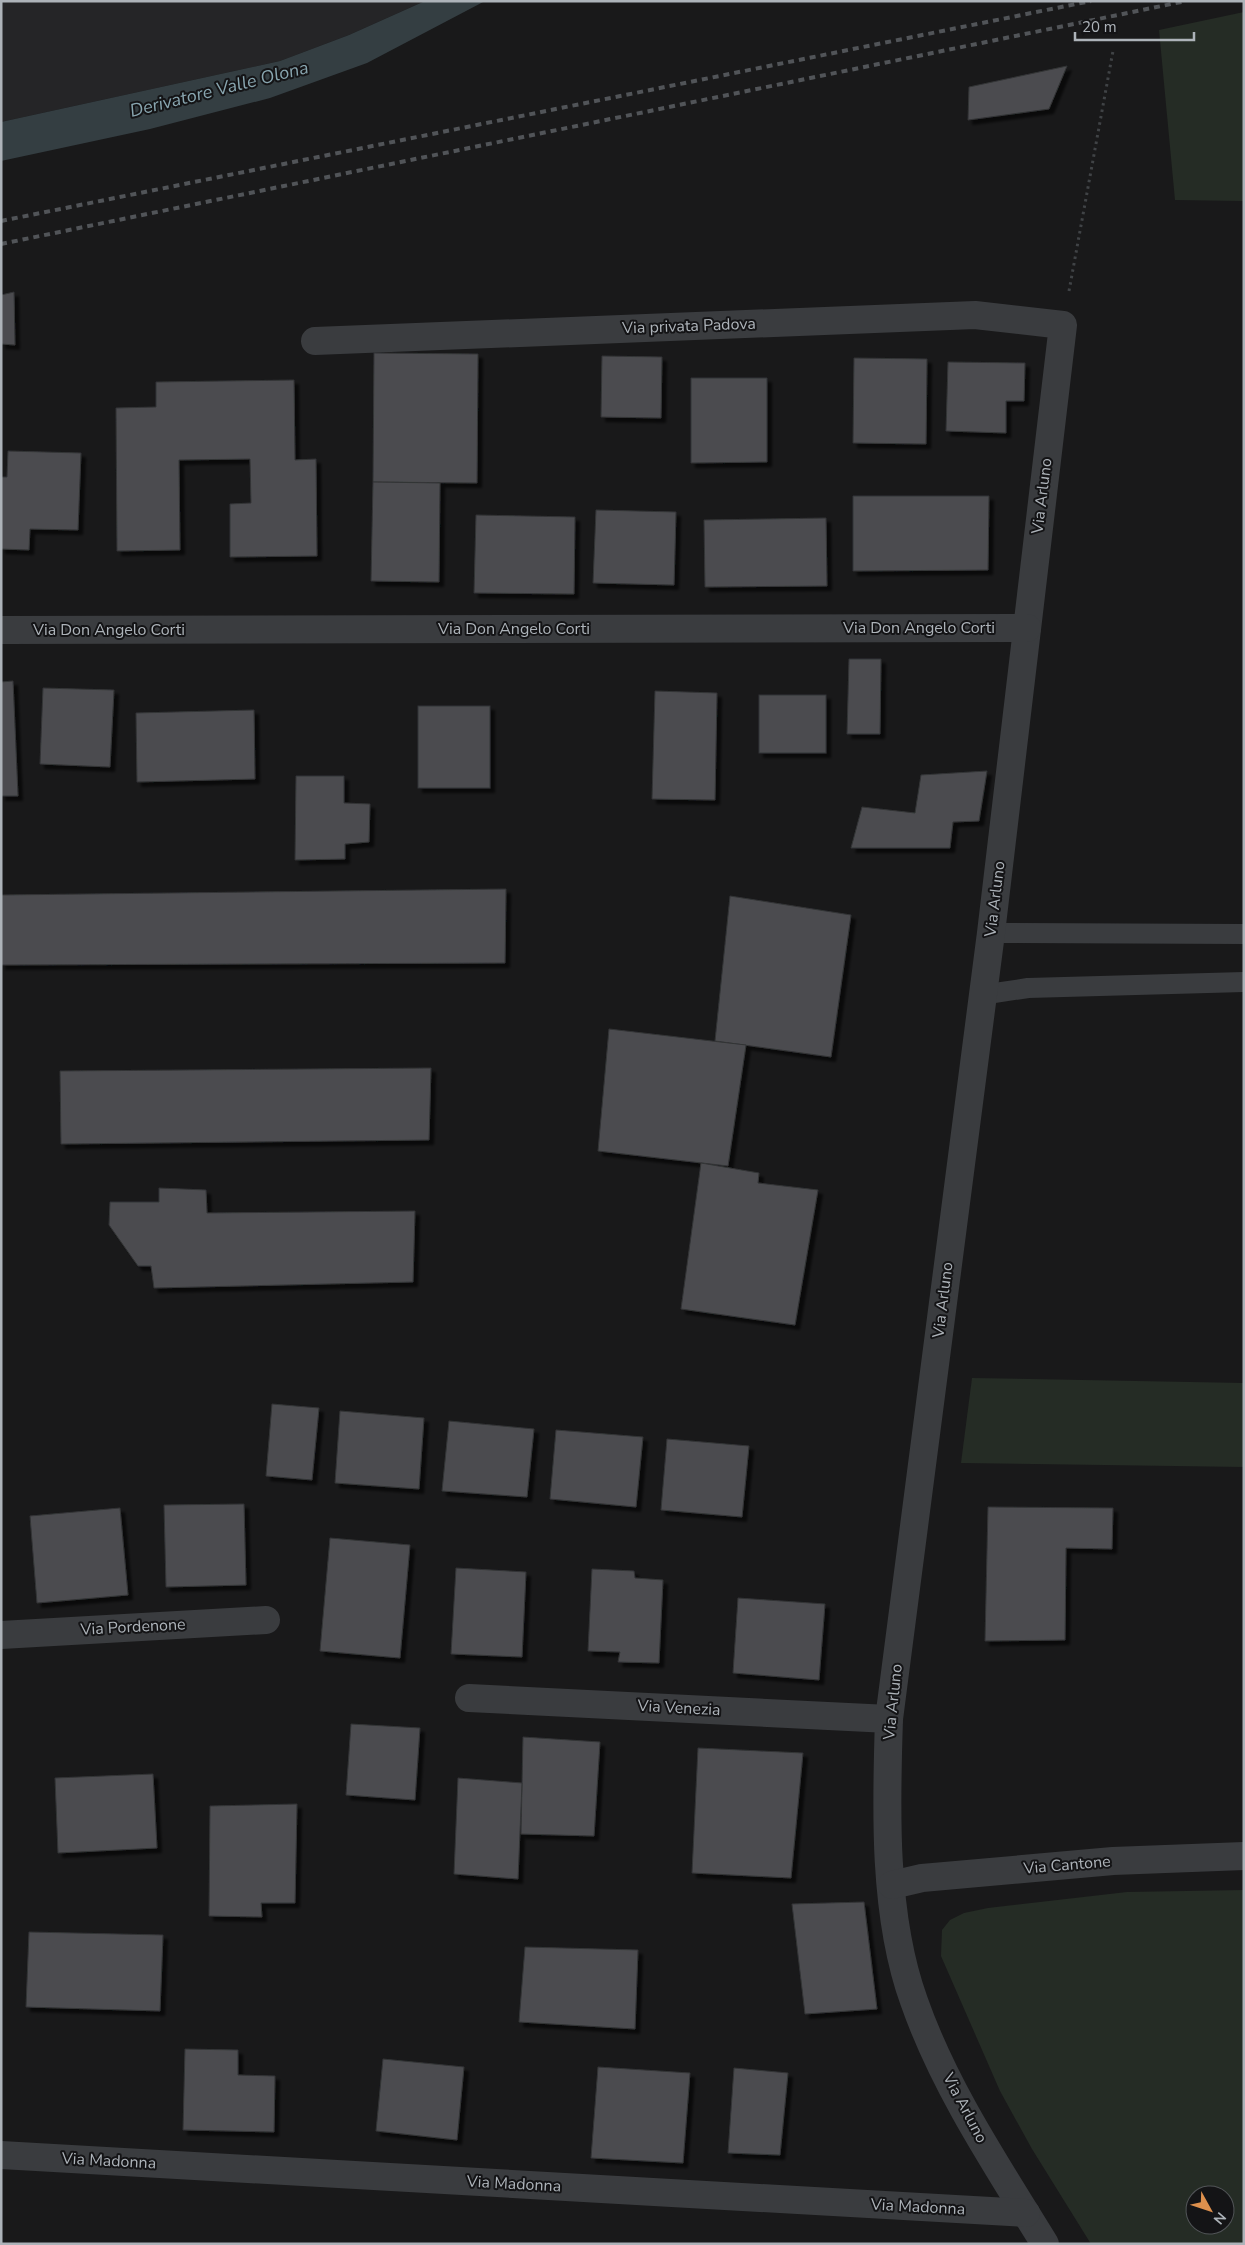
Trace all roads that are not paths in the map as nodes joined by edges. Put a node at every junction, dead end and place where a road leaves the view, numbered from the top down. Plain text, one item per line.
1 (1063, 325) joint
2 (315, 341) dead end
3 (1027, 628) junction
4 (1, 630) edge
5 (991, 933) junction
6 (1244, 934) edge
7 (1244, 982) edge
8 (982, 995) junction
9 (266, 1620) dead end
10 (1, 1635) edge
11 (470, 1698) dead end
12 (889, 1719) junction
13 (1244, 1856) edge
14 (892, 1884) junction
15 (1, 2155) edge
16 (1026, 2213) junction
17 (1045, 2244) edge

1 - 2 street, Via privata Padova
1 - 3 street, Via Arluno
3 - 4 street, Via Don Angelo Corti
3 - 5 street, Via Arluno
5 - 6 lane
5 - 8 street, Via Arluno
7 - 8 lane
8 - 12 street, Via Arluno
9 - 10 street, Via Pordenone
11 - 12 street, Via Venezia
12 - 14 street, Via Arluno
13 - 14 street, Via Cantone
14 - 16 street, Via Arluno
15 - 16 street, Via Madonna
16 - 17 street, Via Arluno

